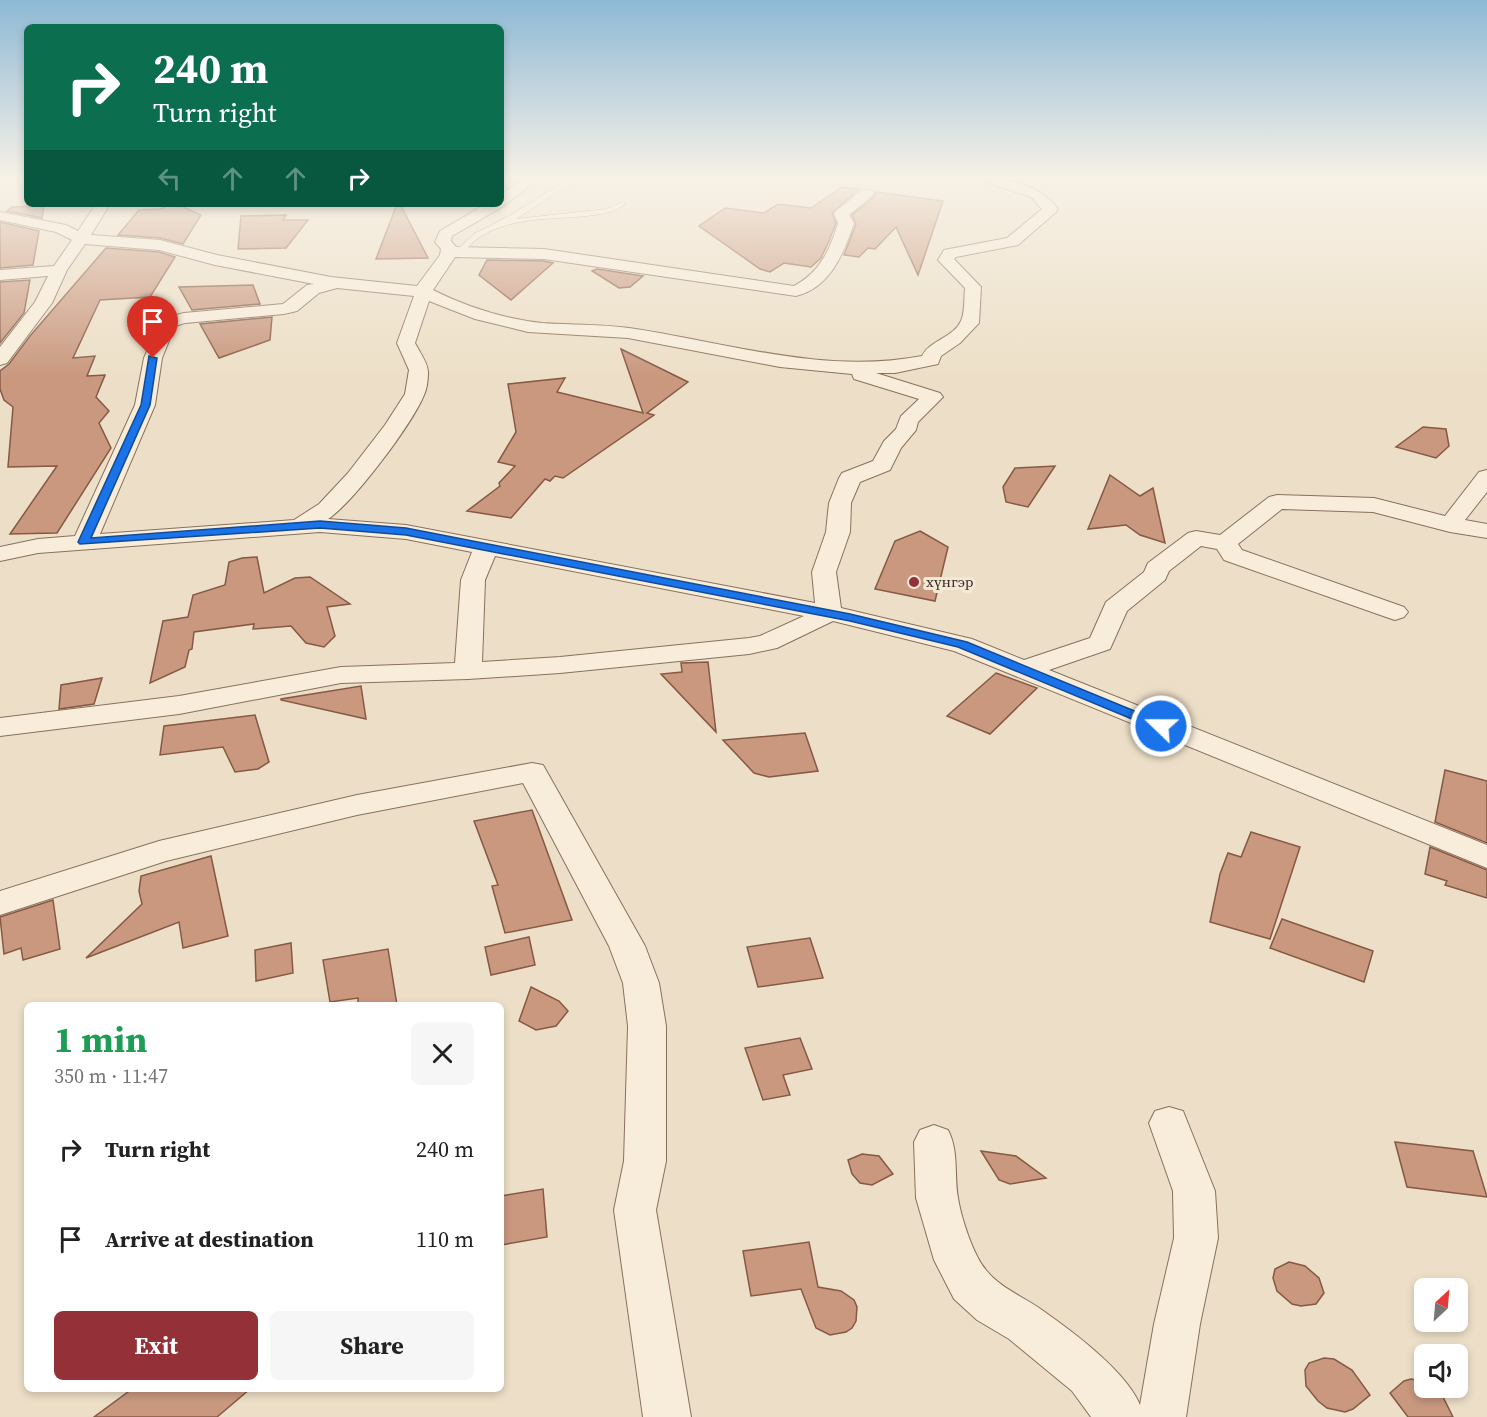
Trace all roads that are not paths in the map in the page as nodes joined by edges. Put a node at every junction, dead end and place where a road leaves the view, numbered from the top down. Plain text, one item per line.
1 (76, 245) edge
2 (164, 245) edge
3 (446, 245) edge
4 (464, 245) edge
5 (838, 245) edge
6 (994, 245) edge
7 (454, 251) junction
8 (58, 270) junction
9 (0, 275) edge
10 (336, 283) junction
11 (424, 292) junction
12 (0, 359) edge
13 (832, 366) junction
14 (1487, 477) edge
15 (302, 525) junction
16 (1450, 525) junction
17 (1487, 531) edge
18 (84, 542) junction
19 (1225, 543) junction
20 (486, 547) junction
21 (0, 554) edge
22 (1395, 612) dead end
23 (829, 613) junction
24 (1022, 670) junction
25 (468, 671) junction
26 (0, 727) edge
27 (1487, 857) edge
28 (0, 903) edge
29 (1169, 1123) dead end
30 (934, 1142) dead end
31 (667, 1417) edge
32 (1121, 1417) edge
33 (1162, 1417) edge

1 - 8 street
2 - 10 street
3 - 7 street
4 - 7 lane
5 - 7 street
6 - 13 street
7 - 11 street
8 - 9 street
8 - 12 street
10 - 11 street
10 - 18 street
11 - 13 street
11 - 15 street
13 - 23 street
14 - 16 street
15 - 18 street
15 - 20 street
16 - 17 street
16 - 19 street
18 - 21 street
19 - 22 street
19 - 24 street
20 - 23 street
20 - 25 street
23 - 24 street
23 - 25 street
24 - 27 street
25 - 26 street
28 - 31 street
29 - 33 street
30 - 32 street

